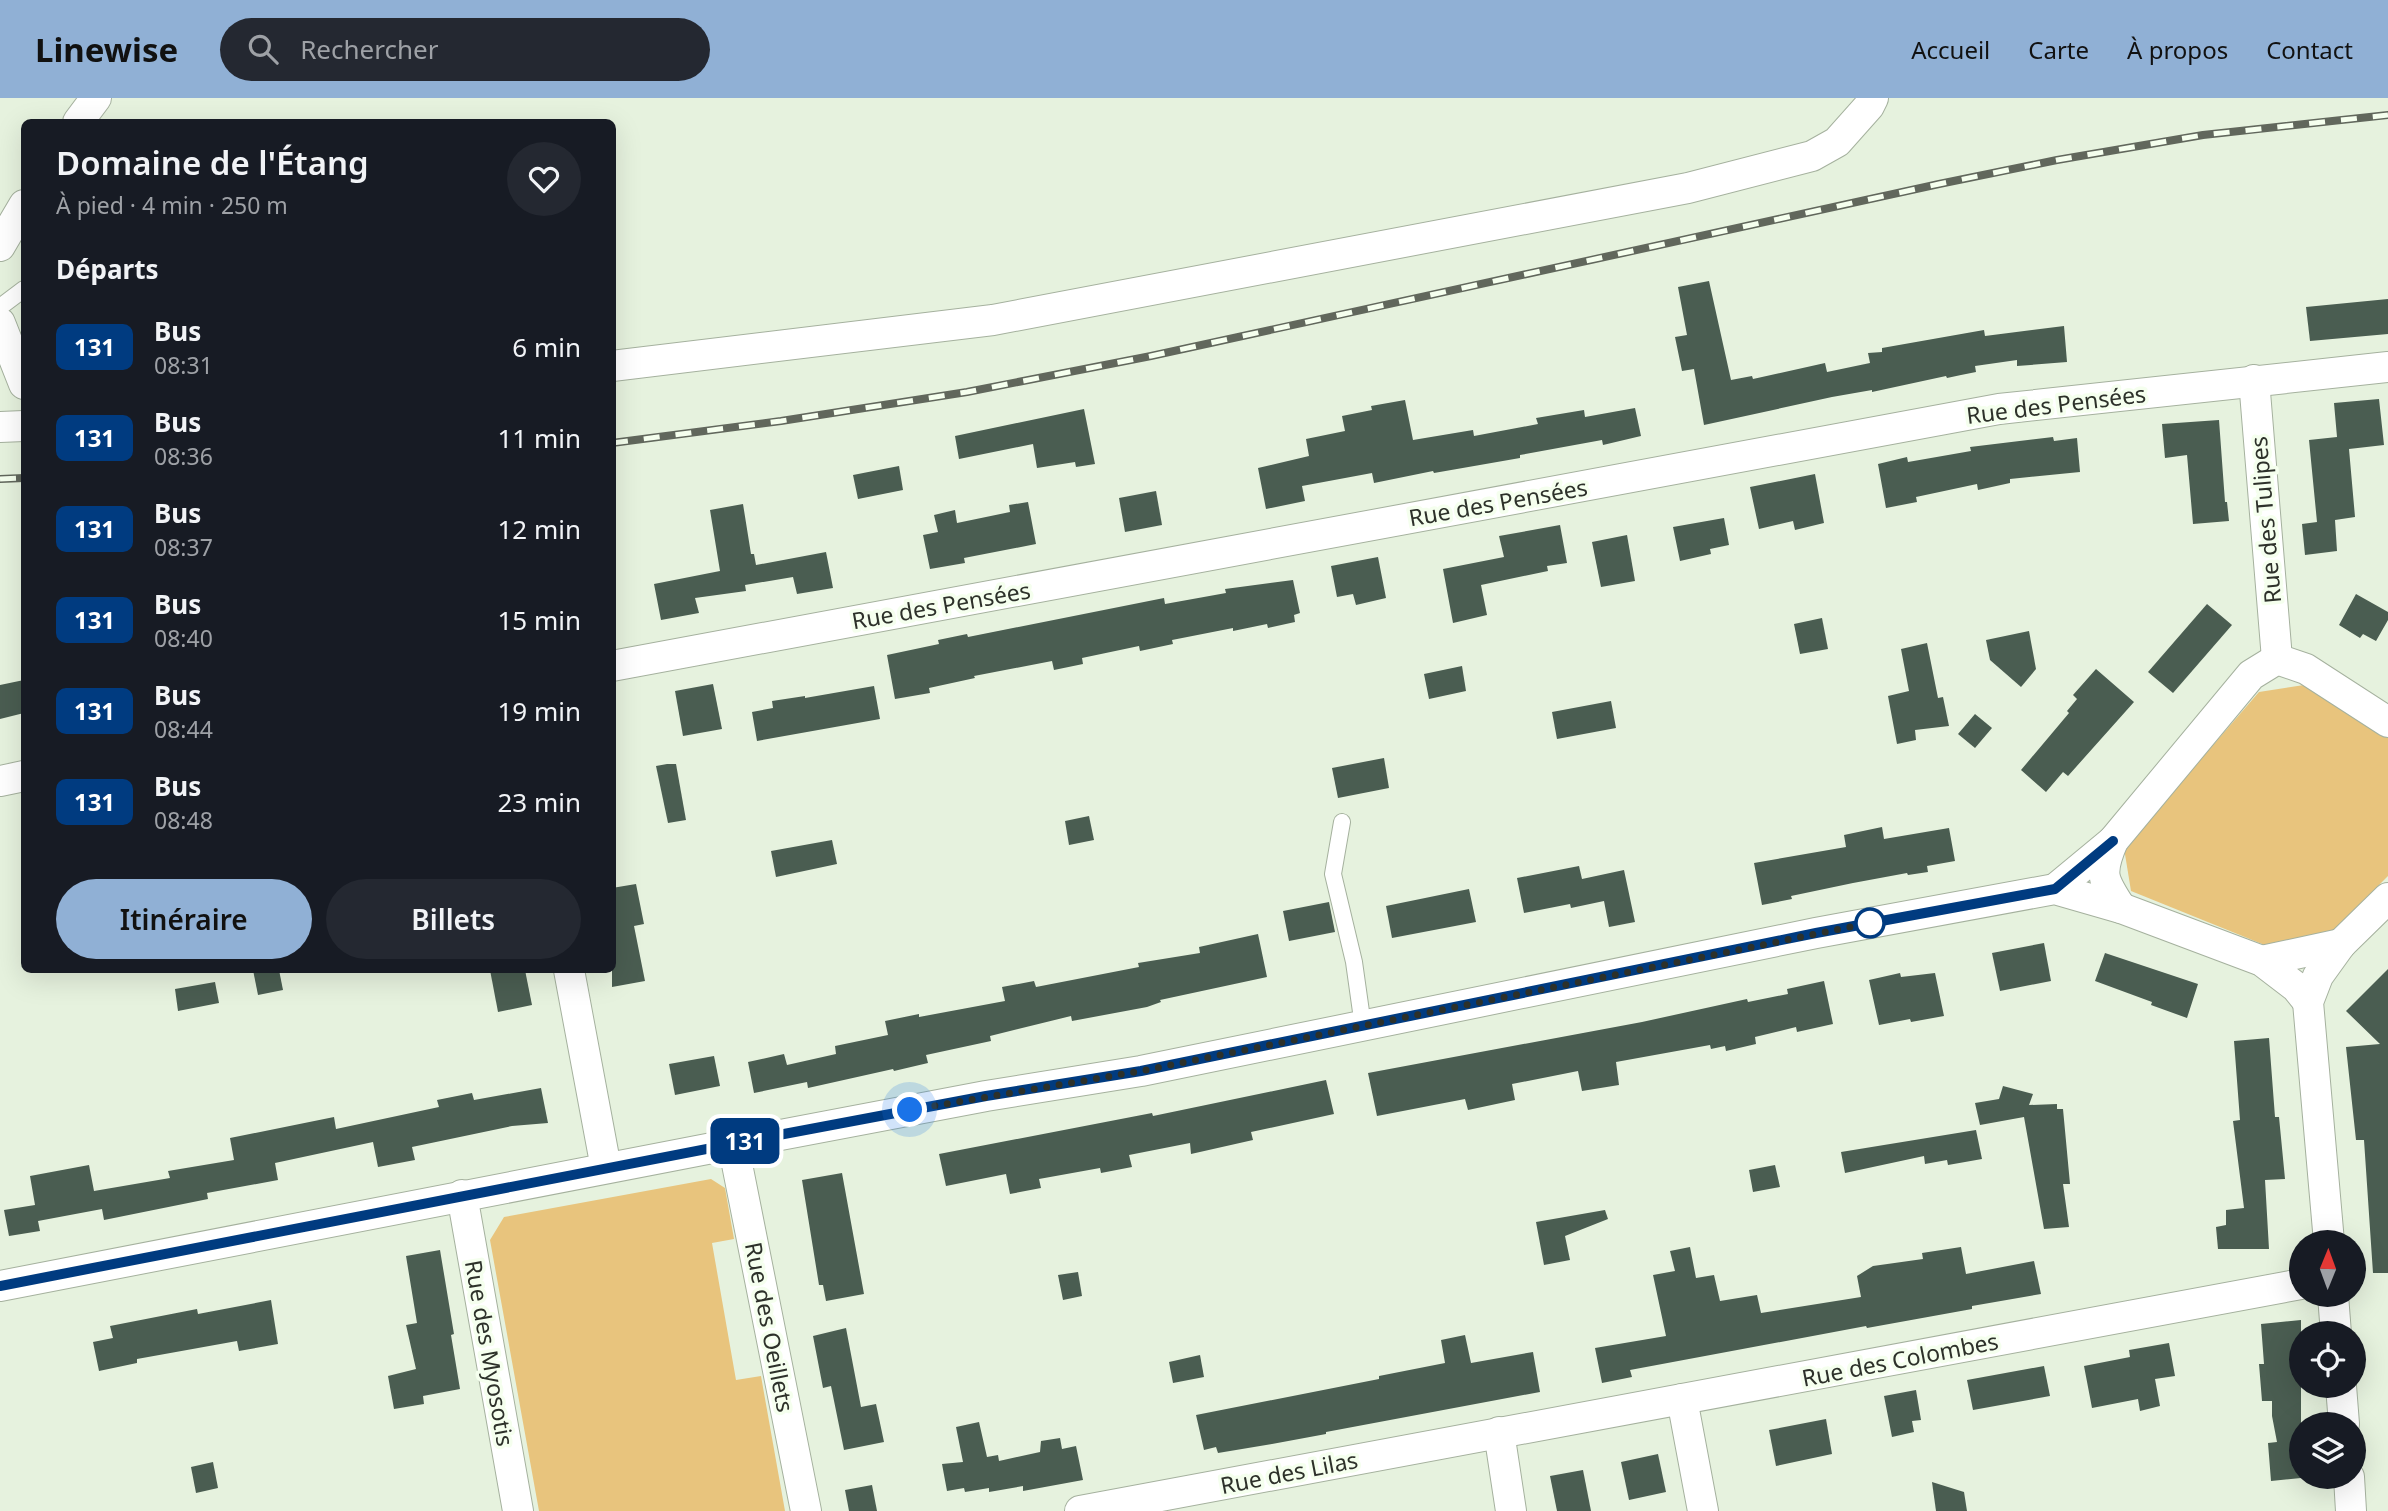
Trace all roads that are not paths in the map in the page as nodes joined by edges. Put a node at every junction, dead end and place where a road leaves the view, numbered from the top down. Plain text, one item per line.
1 (96, 98) edge
2 (1873, 98) edge
3 (80, 119) edge
4 (21, 210) edge
5 (0, 246) edge
6 (21, 291) edge
7 (0, 307) edge
8 (0, 323) edge
9 (616, 366) edge
10 (2388, 367) edge
11 (21, 376) edge
12 (2254, 380) junction
13 (21, 426) edge
14 (0, 427) edge
15 (2277, 659) junction
16 (616, 665) edge
17 (2388, 722) edge
18 (21, 777) edge
19 (0, 781) edge
20 (1342, 822) dead end
21 (2113, 841) junction
22 (2055, 889) junction
23 (2388, 898) edge
24 (2121, 908) junction
25 (2341, 944) junction
26 (2262, 961) junction
27 (570, 973) edge
28 (2308, 1002) junction
29 (1363, 1026) junction
30 (733, 1144) junction
31 (606, 1168) junction
32 (462, 1195) junction
33 (2328, 1230) edge
34 (0, 1286) edge
35 (2289, 1286) edge
36 (1682, 1399) junction
37 (1499, 1433) junction
38 (2350, 1489) edge
39 (1112, 1508) edge
40 (518, 1511) edge
41 (806, 1511) edge
42 (1080, 1511) edge
43 (1511, 1511) edge
44 (1703, 1511) edge
45 (2351, 1511) edge

1 - 3 street
2 - 9 street
4 - 5 street
6 - 7 lane
8 - 11 street
10 - 12 street, Rue des Pensées
12 - 15 street, Rue des Tulipes
12 - 16 street, Rue des Pensées
13 - 14 street
15 - 17 street
15 - 21 street
18 - 19 street
20 - 29 lane
21 - 22 street
21 - 24 street
22 - 24 street
22 - 29 street
23 - 25 street
24 - 26 street
25 - 26 street
25 - 28 street
26 - 28 street
27 - 31 street
28 - 33 street
29 - 30 street
30 - 31 street
30 - 41 street, Rue des Oeillets
31 - 32 street
32 - 34 street
32 - 40 street, Rue des Myosotis
35 - 36 street, Rue des Colombes
36 - 37 street, Rue des Colombes
36 - 44 street
37 - 39 street, Rue des Lilas
37 - 43 street
38 - 45 street
39 - 42 street, Rue des Lilas

